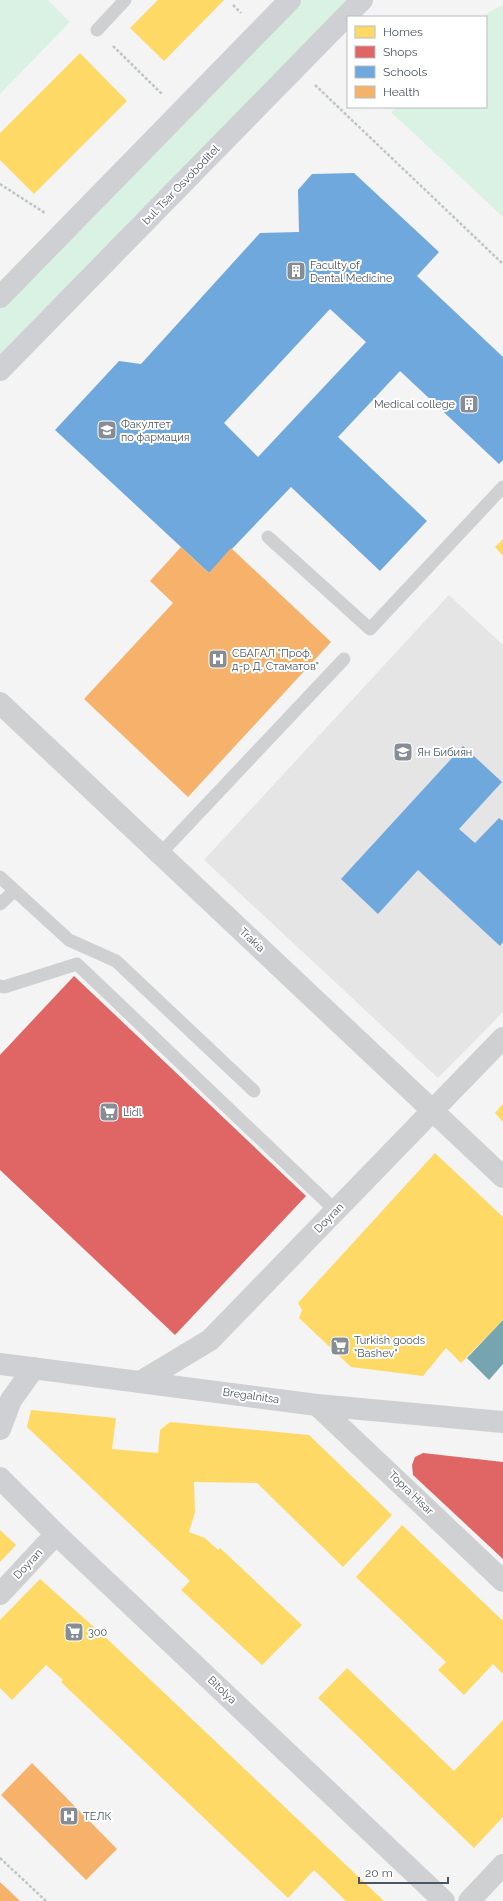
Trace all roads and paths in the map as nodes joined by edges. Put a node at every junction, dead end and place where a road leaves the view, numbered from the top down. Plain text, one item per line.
1 (124, 0) edge
2 (290, 0) edge
3 (362, 0) edge
4 (97, 30) joint
5 (296, 67) junction
6 (181, 112) junction
7 (0, 184) edge
8 (67, 228) junction
9 (503, 264) edge
10 (0, 297) edge
11 (0, 370) edge
12 (503, 487) edge
13 (268, 537) dead end
14 (344, 659) dead end
15 (0, 703) edge
16 (160, 854) junction
17 (0, 877) edge
18 (14, 891) junction
19 (0, 904) edge
20 (0, 986) edge
21 (503, 1038) edge
22 (254, 1091) dead end
23 (432, 1109) junction
24 (503, 1177) edge
25 (336, 1212) junction
26 (0, 1364) edge
27 (34, 1368) junction
28 (142, 1381) junction
29 (317, 1405) junction
30 (503, 1422) edge
31 (0, 1429) edge
32 (0, 1478) edge
33 (56, 1534) junction
34 (503, 1581) edge
35 (0, 1594) edge
36 (0, 1858) edge
37 (503, 1865) edge
38 (46, 1901) edge
39 (444, 1901) edge
40 (469, 1901) edge

1 - 4 lane
2 - 6 street
3 - 5 street, bul. Tsar Osvoboditel
4 - 6 path
5 - 9 path
5 - 11 street, bul. Tsar Osvoboditel
6 - 8 street
7 - 8 path
8 - 10 street
12 - 13 lane
14 - 16 lane
15 - 16 street, Trakia
16 - 23 street, Trakia
17 - 18 lane
18 - 19 lane
18 - 22 lane
20 - 25 lane
21 - 23 street, Doyran
23 - 24 street, Trakia
23 - 25 street, Doyran
25 - 28 street, Doyran
26 - 27 street, Bregalnitsa
27 - 28 street, Bregalnitsa
27 - 31 street
28 - 29 street, Bregalnitsa
29 - 30 street, Bregalnitsa
29 - 34 street, Topra Hisar
32 - 33 street, Bitolya
33 - 35 street, Doyran
33 - 39 street, Bitolya
36 - 38 path
37 - 40 street

